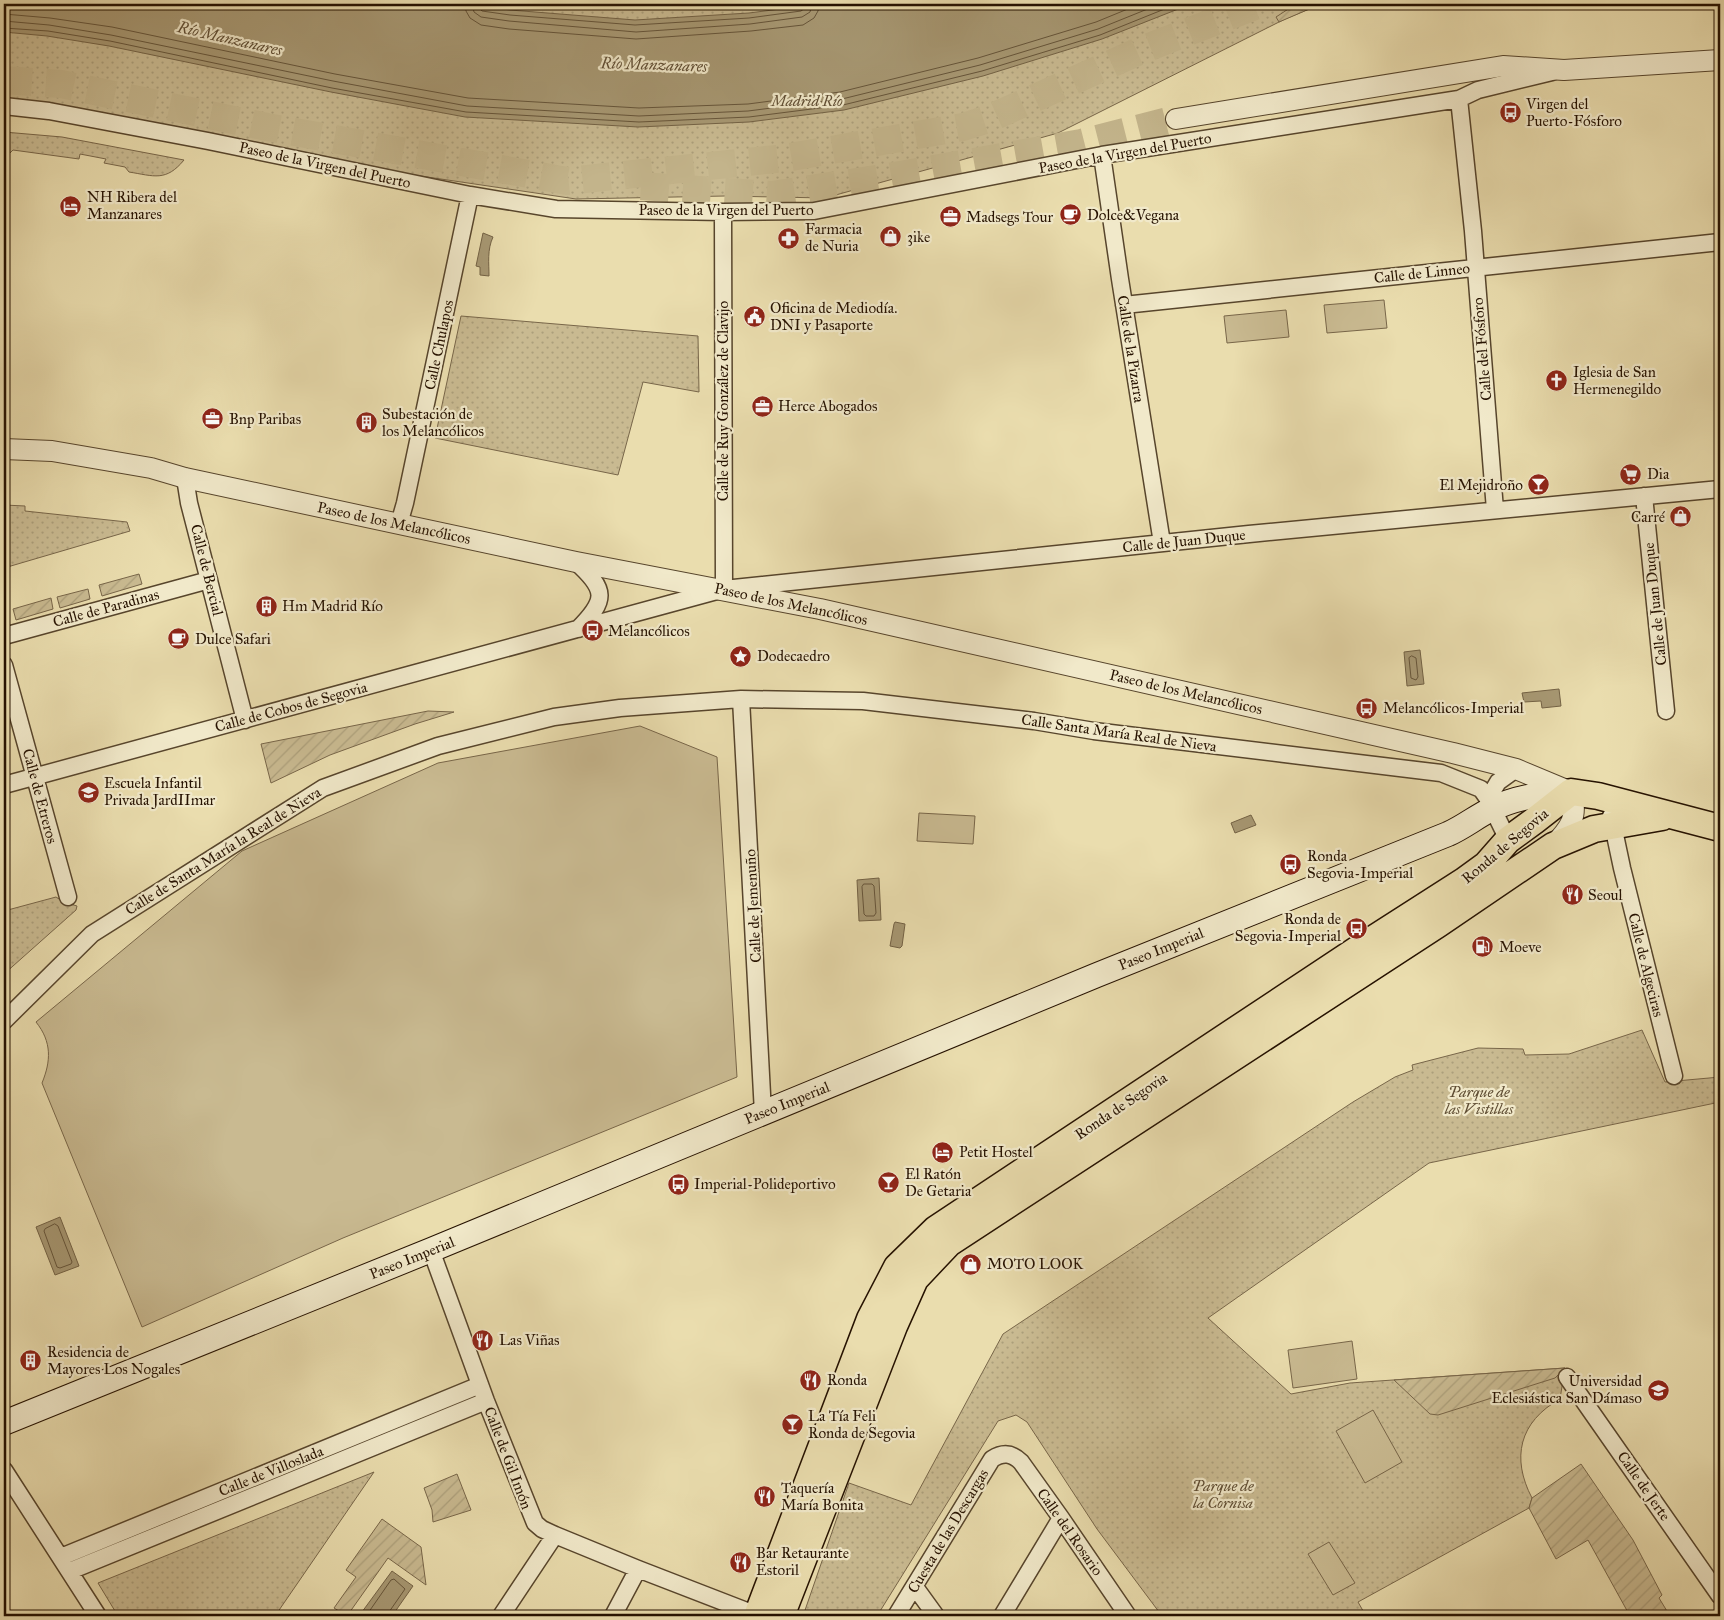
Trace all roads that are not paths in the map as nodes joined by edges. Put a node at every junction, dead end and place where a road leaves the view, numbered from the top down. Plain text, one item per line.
1 (1720, 60) edge
2 (1564, 70) junction
3 (1459, 99) junction
4 (4, 106) edge
5 (1176, 120) tunnel mouth
6 (1102, 155) junction
7 (470, 195) junction
8 (723, 212) junction
9 (1720, 242) edge
10 (1475, 267) junction
11 (1124, 305) junction
12 (4, 449) edge
13 (185, 478) junction
14 (1720, 489) edge
15 (1644, 496) junction
16 (1495, 510) junction
17 (399, 524) junction
18 (1162, 543) junction
19 (576, 562) junction
20 (209, 580) junction
21 (724, 589) junction
22 (578, 629) junction
23 (4, 636) edge
24 (4, 665) edge
25 (742, 699) junction
26 (1666, 712) dead end
27 (245, 720) junction
28 (1516, 769) junction
29 (34, 777) junction
30 (4, 785) edge
31 (1571, 792) junction
32 (1598, 796) junction
33 (1490, 804) junction
34 (1670, 816) junction
35 (1613, 825) junction
36 (1720, 828) edge
37 (1508, 840) junction
38 (1553, 846) junction
39 (68, 897) dead end
40 (4, 1021) edge
41 (1674, 1076) dead end
42 (763, 1113) junction
43 (431, 1250) junction
44 (1567, 1377) dead end
45 (480, 1386) junction
46 (486, 1401) junction
47 (4, 1423) edge
48 (1007, 1454) joint
49 (4, 1470) edge
50 (1061, 1518) junction
51 (555, 1536) junction
52 (66, 1564) junction
53 (638, 1569) junction
54 (915, 1587) junction
55 (1720, 1596) edge
56 (98, 1616) edge
57 (500, 1616) edge
58 (613, 1616) edge
59 (765, 1616) edge
60 (896, 1616) edge
61 (936, 1616) edge
62 (1002, 1616) edge
63 (1128, 1616) edge

1 - 2 street, Paseo de la Virgen del Puerto
2 - 3 street, Paseo de la Virgen del Puerto
2 - 5 street, Paseo de la Virgen del Puerto
3 - 6 street, Paseo de la Virgen del Puerto
3 - 10 street, Calle del Fósforo
4 - 7 street, Paseo de la Virgen del Puerto
6 - 8 street, Paseo de la Virgen del Puerto
6 - 11 street, Calle de la Pizarra
7 - 8 street, Paseo de la Virgen del Puerto
7 - 17 street, Calle Chulapos
8 - 21 street, Calle de Ruy González de Clavijo
9 - 10 street, Calle de Linneo
10 - 11 street, Calle de Linneo
10 - 16 street, Calle del Fósforo
11 - 18 street, Calle de la Pizarra
12 - 13 street, Paseo de los Melancólicos
13 - 17 street, Paseo de los Melancólicos
13 - 20 street, Calle de Bercial
14 - 15 street, Calle de Juan Duque
15 - 16 street, Calle de Juan Duque
15 - 26 street, Calle de Juan Duque
16 - 18 street, Calle de Juan Duque
17 - 19 street, Paseo de los Melancólicos
18 - 21 street, Calle de Juan Duque
19 - 21 street, Paseo de los Melancólicos
19 - 22 street
20 - 23 street, Calle de Paradinas
20 - 27 street, Calle de Bercial
21 - 22 street, Calle de Cobos de Segovia
21 - 28 street, Paseo de los Melancólicos
22 - 27 street, Calle de Cobos de Segovia
24 - 29 street, Calle de Etreros
25 - 33 street, Calle Santa María Real de Nieva
25 - 40 street, Calle de Santa María la Real de Nieva
25 - 42 street, Calle de Jemenuño
27 - 29 street, Calle de Cobos de Segovia
28 - 31 street, Paseo de los Melancólicos
28 - 33 street
29 - 30 street, Calle de Cobos de Segovia
29 - 39 street, Calle de Etreros
31 - 32 main road, Ronda de Segovia
31 - 33 main road, Paseo Imperial
31 - 37 main road, Ronda de Segovia
31 - 38 street
32 - 34 main road, Ronda de Segovia
32 - 35 street, Calle de Algeciras
33 - 37 street, Calle Santa María Real de Nieva
33 - 42 main road, Paseo Imperial
34 - 35 main road, Ronda de Segovia
34 - 36 main road, Ronda de Segovia
35 - 38 main road, Ronda de Segovia
35 - 41 street, Calle de Algeciras
37 - 59 main road, Ronda de Segovia
38 - 59 main road, Ronda de Segovia
42 - 43 main road, Paseo Imperial
43 - 45 street, Calle de Gil Imón
43 - 47 main road, Paseo Imperial
44 - 55 street, Calle de Jerte
45 - 46 street, Calle de Gil Imón
45 - 52 street, Calle de Villoslada
46 - 51 street, Calle de Gil Imón
46 - 52 street, Calle de Villoslada
48 - 50 street, Calle del Rosario
48 - 54 street, Cuesta de las Descargas
49 - 52 street
50 - 62 street
50 - 63 street, Calle del Rosario
51 - 53 street, Calle de Gil Imón
51 - 57 street
52 - 56 street
53 - 58 street
53 - 59 street, Calle de Gil Imón
54 - 60 street, Cuesta de las Descargas
54 - 61 street

